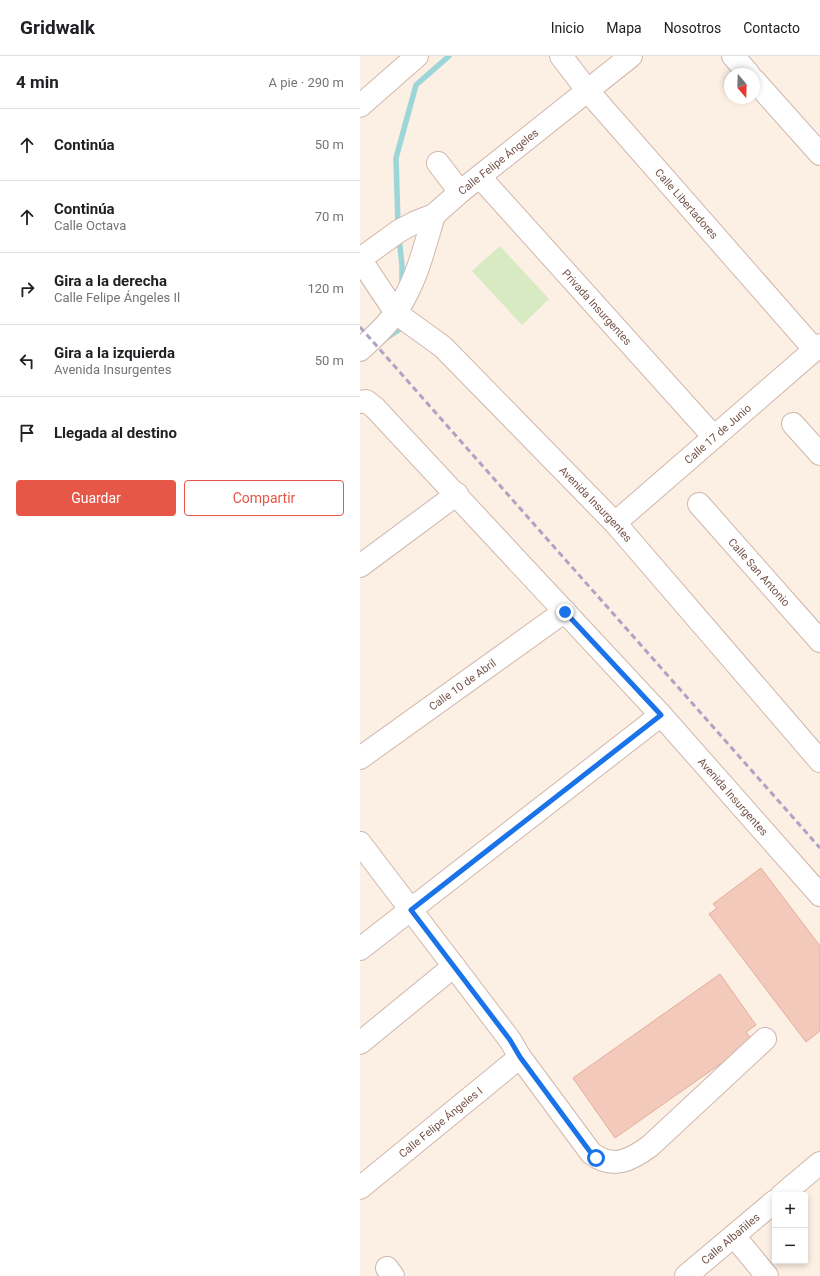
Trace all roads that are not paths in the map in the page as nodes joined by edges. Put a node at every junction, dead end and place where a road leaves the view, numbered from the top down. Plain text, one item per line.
1 (417, 56) edge
2 (561, 56) edge
3 (631, 56) edge
4 (732, 56) edge
5 (743, 68) edge
6 (760, 87) edge
7 (588, 90) junction
8 (360, 106) edge
9 (820, 154) edge
10 (438, 163) dead end
11 (480, 177) junction
12 (460, 192) junction
13 (434, 215) junction
14 (360, 259) edge
15 (396, 313) junction
16 (817, 347) edge
17 (360, 350) edge
18 (363, 402) edge
19 (793, 424) dead end
20 (714, 437) junction
21 (820, 454) edge
22 (457, 494) junction
23 (699, 504) dead end
24 (616, 523) junction
25 (360, 566) edge
26 (565, 612) junction
27 (820, 640) edge
28 (661, 715) junction
29 (360, 758) edge
30 (820, 761) edge
31 (360, 844) edge
32 (820, 895) edge
33 (411, 910) junction
34 (360, 949) edge
35 (454, 966) junction
36 (765, 1039) dead end
37 (360, 1043) edge
38 (520, 1057) junction
39 (820, 1163) edge
40 (360, 1188) edge
41 (786, 1192) edge
42 (772, 1204) edge
43 (734, 1236) junction
44 (686, 1276) edge
45 (767, 1276) edge

1 - 8 street
2 - 7 street, Calle Libertadores
3 - 7 street, Calle Felipe Ángeles
4 - 5 street
6 - 9 street
7 - 11 street, Calle Felipe Ángeles
7 - 16 street, Calle Libertadores
10 - 12 street
11 - 12 street, Calle Felipe Ángeles
11 - 20 street, Privada Insurgentes
12 - 13 street, Calle Felipe Ángeles
13 - 14 street, Calle Felipe Ángeles
13 - 15 street
14 - 15 street, Avenida Insurgentes
15 - 17 street
15 - 24 street, Avenida Insurgentes
16 - 20 street, Calle 17 de Junio
18 - 22 street, Avenida Insurgentes
19 - 21 street
20 - 24 street, Calle 17 de Junio
22 - 25 street
22 - 26 street, Avenida Insurgentes
23 - 27 street, Calle San Antonio
24 - 30 street, Avenida Insurgentes
26 - 28 street, Avenida Insurgentes
26 - 29 street, Calle 10 de Abril
28 - 32 street, Avenida Insurgentes
28 - 33 street
31 - 33 street
33 - 34 street
33 - 35 street
35 - 37 street
35 - 38 street
36 - 38 street
38 - 40 street, Calle Felipe Ángeles I
39 - 41 street
42 - 43 street, Calle Albañiles
43 - 44 street, Calle Albañiles
43 - 45 street

